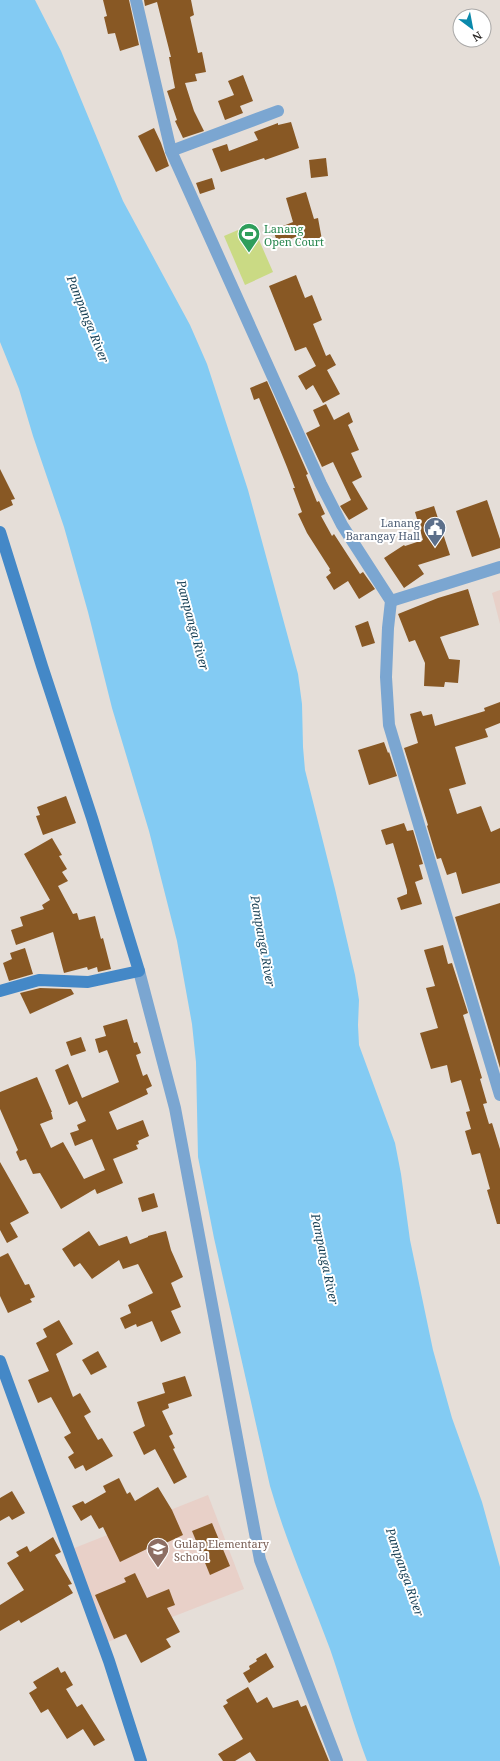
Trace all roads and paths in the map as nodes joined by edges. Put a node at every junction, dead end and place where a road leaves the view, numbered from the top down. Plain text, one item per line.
1 (136, 0) edge
2 (278, 111) dead end
3 (171, 150) junction
4 (0, 532) edge
5 (500, 567) edge
6 (391, 601) junction
7 (139, 972) junction
8 (0, 990) edge
9 (500, 1095) edge
10 (0, 1361) edge
11 (141, 1761) edge
12 (337, 1761) edge

1 - 3 street
2 - 3 street
3 - 6 street
4 - 7 street
5 - 6 street
6 - 9 street
7 - 8 street
7 - 12 street
10 - 11 street

